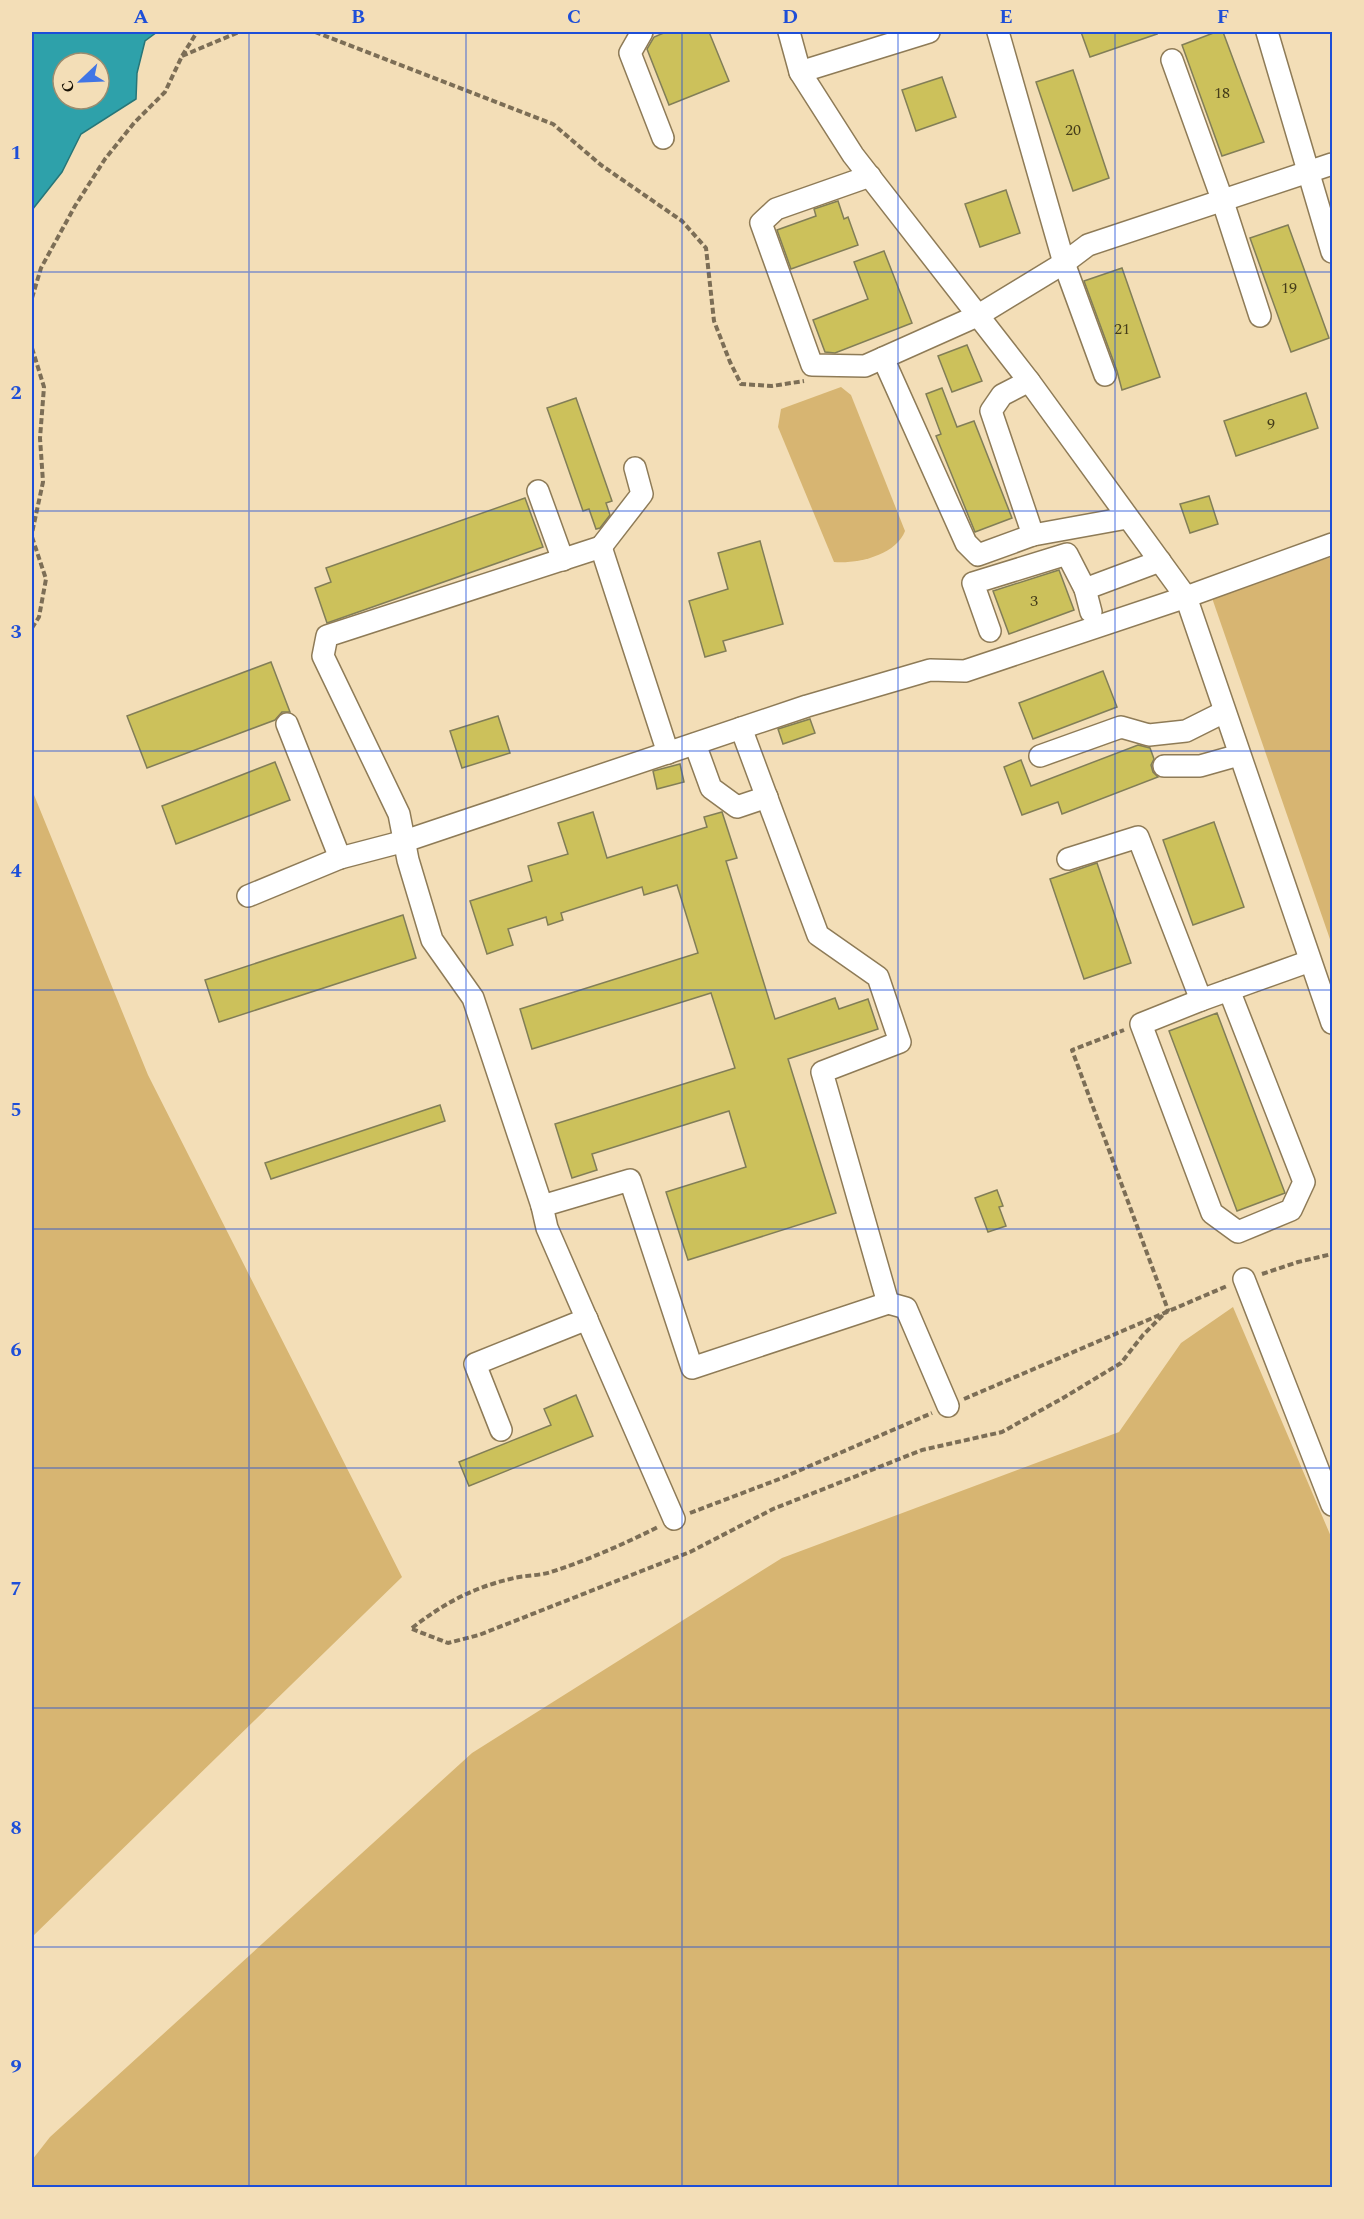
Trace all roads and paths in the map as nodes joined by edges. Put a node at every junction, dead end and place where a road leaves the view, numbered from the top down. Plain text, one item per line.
1 (197, 32) edge
2 (239, 32) edge
3 (315, 32) edge
4 (642, 32) edge
5 (789, 32) edge
6 (929, 32) edge
7 (998, 32) edge
8 (1268, 32) edge
9 (182, 56) junction
10 (1172, 60) dead end
11 (800, 72) junction
12 (663, 138) dead end
13 (1332, 164) edge
14 (1308, 173) junction
15 (870, 176) junction
16 (1222, 199) junction
17 (1332, 252) edge
18 (1064, 263) junction
19 (32, 298) edge
20 (977, 316) junction
21 (1260, 316) dead end
22 (32, 348) edge
23 (883, 358) junction
24 (1105, 375) dead end
25 (808, 381) dead end
26 (1029, 381) junction
27 (635, 468) dead end
28 (538, 492) dead end
29 (1127, 518) junction
30 (32, 535) edge
31 (1033, 536) junction
32 (1332, 544) edge
33 (601, 547) junction
34 (563, 560) junction
35 (1160, 561) junction
36 (1085, 588) junction
37 (1186, 597) junction
38 (1091, 612) dead end
39 (32, 628) edge
40 (990, 631) dead end
41 (1224, 712) junction
42 (287, 724) dead end
43 (741, 728) junction
44 (695, 744) junction
45 (669, 753) junction
46 (1239, 755) junction
47 (1040, 756) dead end
48 (1164, 766) dead end
49 (766, 797) junction
50 (405, 841) junction
51 (340, 858) junction
52 (1068, 859) dead end
53 (248, 896) dead end
54 (1310, 961) junction
55 (1229, 990) junction
56 (1202, 1000) junction
57 (1332, 1023) edge
58 (1142, 1024) junction
59 (542, 1206) junction
60 (1332, 1254) edge
61 (1244, 1280) junction
62 (888, 1303) junction
63 (1168, 1310) junction
64 (587, 1319) junction
65 (948, 1406) junction
66 (501, 1430) dead end
67 (1332, 1505) edge
68 (674, 1519) junction

1 - 9 path
2 - 9 path
3 - 25 path
4 - 12 street
5 - 11 street
6 - 11 street
7 - 18 street
8 - 14 street
9 - 19 path
10 - 16 street
11 - 15 street
13 - 14 street
14 - 16 street
14 - 17 street
15 - 20 street
15 - 23 street
16 - 18 street
16 - 21 street
18 - 20 street
18 - 24 street
20 - 23 street
20 - 26 street
22 - 30 path
23 - 31 street
26 - 29 street
26 - 31 street
27 - 33 street
28 - 34 street
29 - 31 street
29 - 35 street
30 - 39 path
32 - 37 street
33 - 34 street
33 - 45 street
34 - 50 street
35 - 36 street
35 - 37 street
36 - 38 street
36 - 40 street
37 - 41 street
37 - 43 street
41 - 46 street
41 - 47 street
42 - 51 street
43 - 44 street
43 - 49 street
44 - 45 street
44 - 49 street
45 - 50 street
46 - 48 street
46 - 54 street
49 - 62 street
50 - 51 street
50 - 59 street
51 - 53 street
52 - 56 street
54 - 55 street
54 - 57 street
55 - 56 street
55 - 58 street
56 - 58 street
58 - 63 path
59 - 62 street
59 - 64 street
60 - 61 path
61 - 63 path
61 - 67 street
62 - 65 street
63 - 65 path
63 - 68 path
64 - 66 street
64 - 68 street
65 - 68 path

